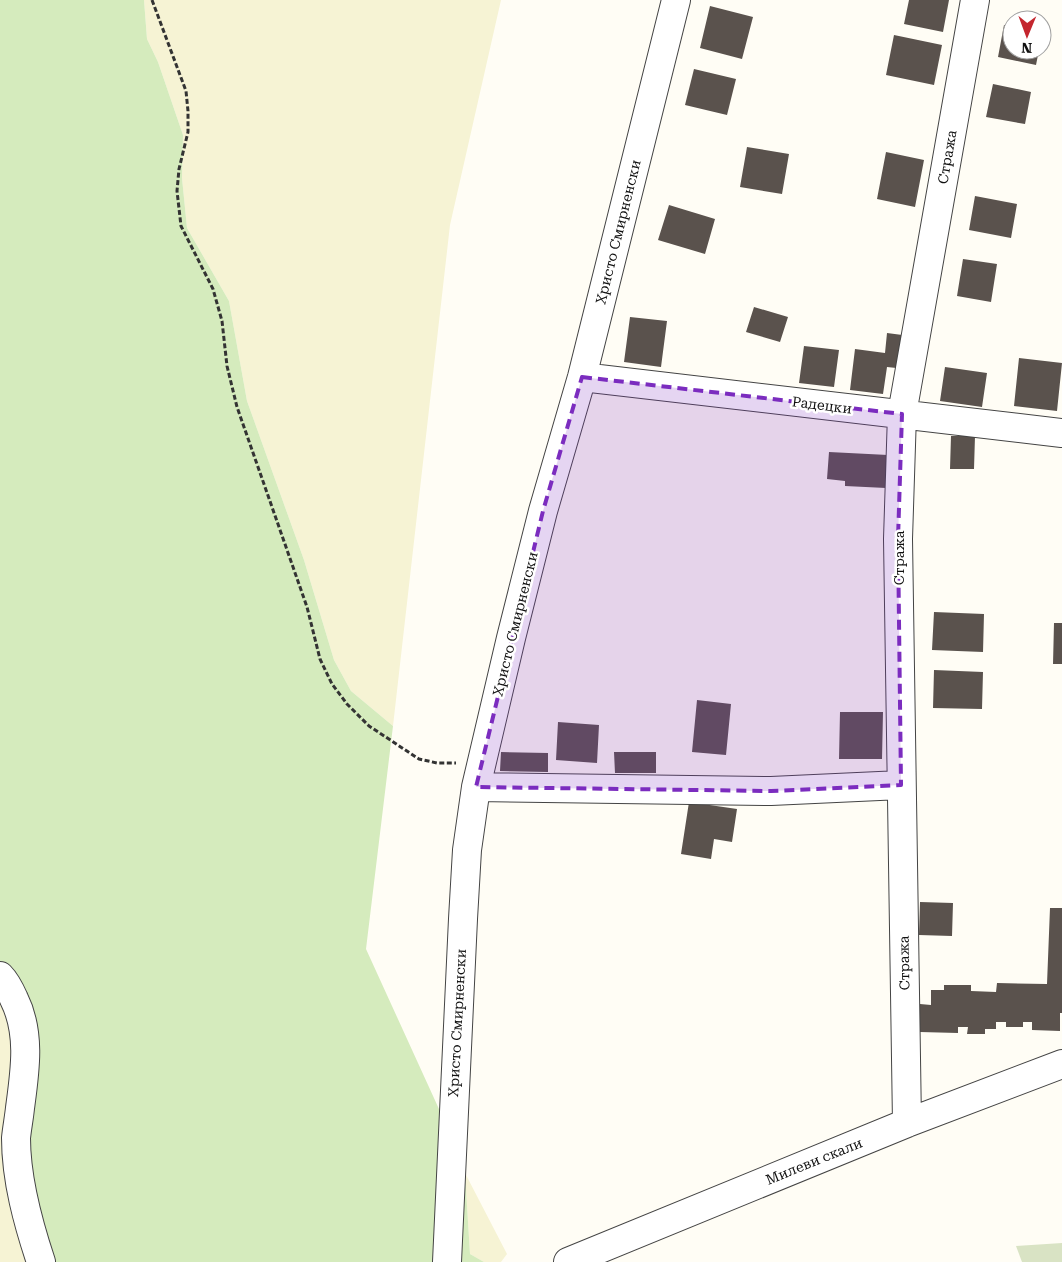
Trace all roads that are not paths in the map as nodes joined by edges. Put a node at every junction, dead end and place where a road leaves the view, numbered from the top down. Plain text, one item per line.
1 (676, 0) edge
2 (975, 0) edge
3 (582, 377) junction
4 (902, 414) junction
5 (1062, 432) edge
6 (479, 775) junction
7 (901, 785) junction
8 (0, 976) edge
9 (1062, 1064) edge
10 (907, 1123) junction
11 (41, 1262) edge
12 (447, 1262) edge
13 (568, 1262) edge

1 - 3 street, Христо Смирненски
2 - 4 street, Стража
3 - 4 street, Радецки
3 - 6 street, Христо Смирненски
4 - 5 street, Радецки
4 - 7 street, Стража
6 - 7 street
6 - 12 street, Христо Смирненски
7 - 10 street, Стража
8 - 11 street
9 - 10 street, Милеви скали
10 - 13 street, Милеви скали

